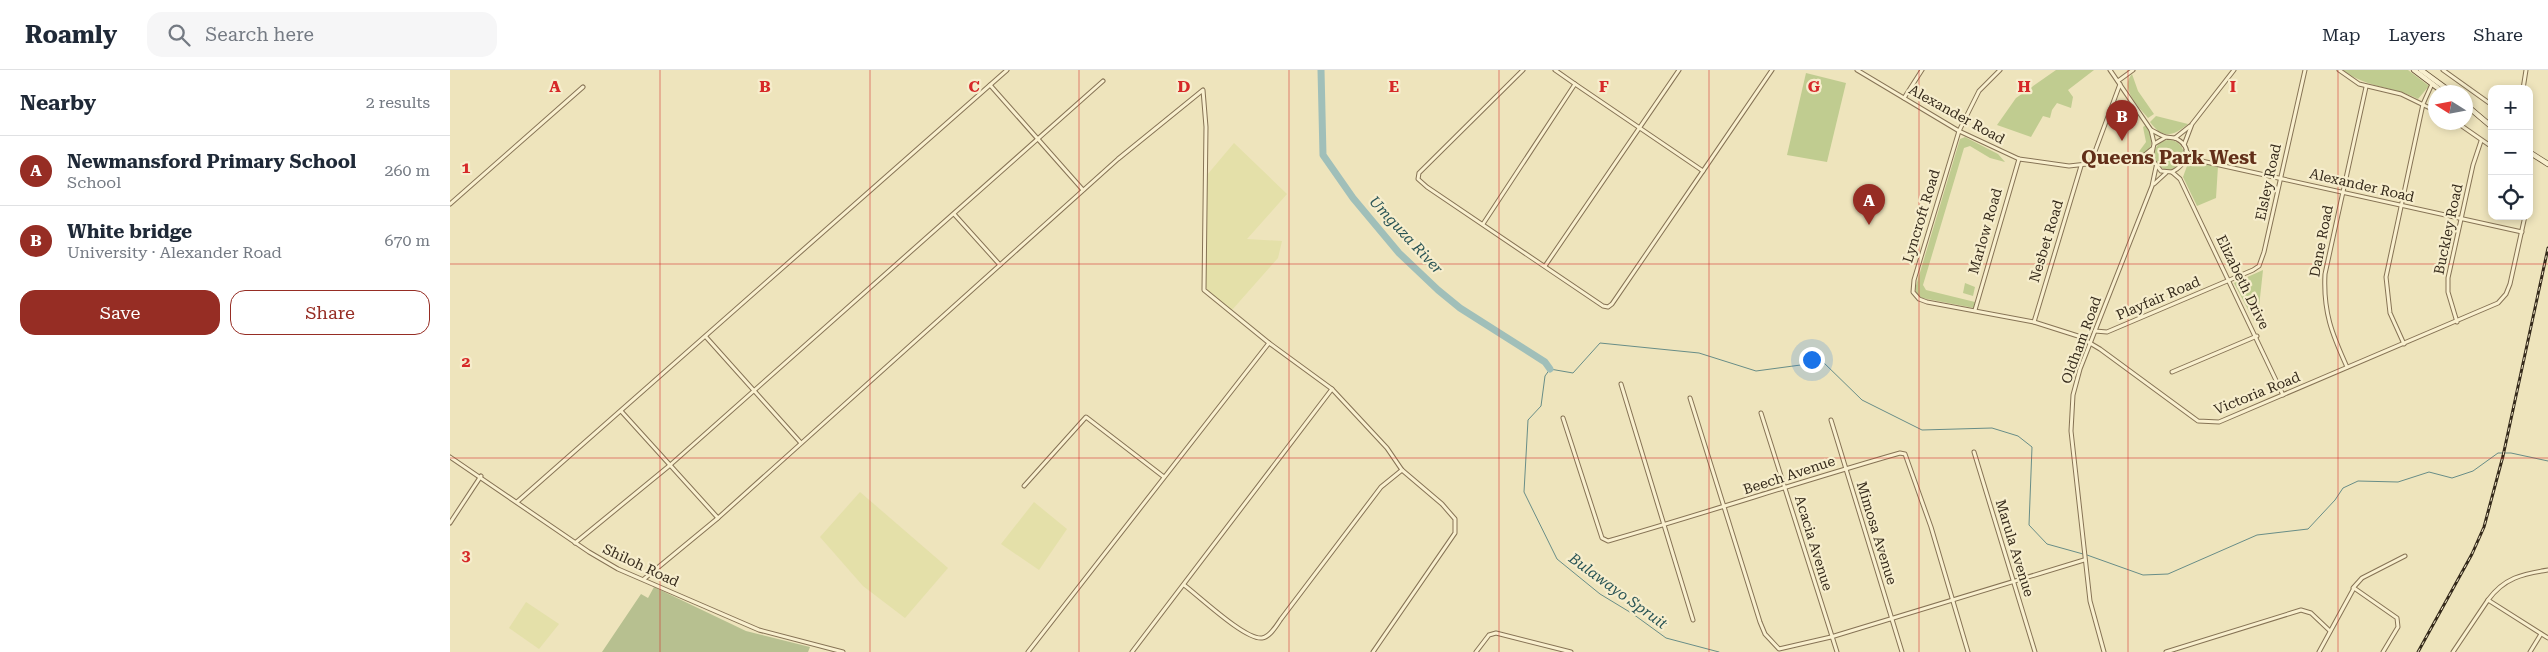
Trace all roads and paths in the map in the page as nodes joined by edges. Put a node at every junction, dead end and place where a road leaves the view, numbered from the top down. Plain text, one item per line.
1 (1007, 70) edge
2 (1523, 70) edge
3 (1555, 70) edge
4 (1679, 70) edge
5 (1772, 70) edge
6 (1857, 70) edge
7 (1922, 70) edge
8 (2000, 70) edge
9 (2110, 70) edge
10 (2133, 70) edge
11 (2234, 70) edge
12 (2305, 70) edge
13 (2338, 70) edge
14 (2414, 70) edge
15 (2421, 70) edge
16 (2443, 70) edge
17 (2526, 70) edge
18 (1103, 81) dead end
19 (2119, 82) junction
20 (1575, 84) junction
21 (2432, 84) joint
22 (990, 85) junction
23 (2441, 85) edge
24 (2524, 85) edge
25 (583, 87) dead end
26 (2366, 87) junction
27 (1904, 98) junction
28 (2488, 103) edge
29 (2423, 104) junction
30 (2428, 107) edge
31 (2473, 112) edge
32 (2192, 124) junction
33 (2488, 124) edge
34 (1639, 128) junction
35 (2152, 130) junction
36 (2467, 130) edge
37 (1959, 131) junction
38 (2166, 137) junction
39 (1038, 138) junction
40 (2175, 138) junction
41 (2481, 141) junction
42 (2154, 144) junction
43 (2184, 145) junction
44 (2488, 145) edge
45 (2152, 150) junction
46 (2186, 150) junction
47 (2533, 155) edge
48 (2141, 158) junction
49 (2019, 159) junction
50 (2197, 160) junction
51 (2153, 162) junction
52 (2184, 163) junction
53 (2548, 164) edge
54 (2090, 165) junction
55 (2081, 166) junction
56 (2156, 167) junction
57 (2181, 167) junction
58 (1704, 171) junction
59 (2166, 172) junction
60 (2172, 172) junction
61 (2281, 178) junction
62 (2180, 179) junction
63 (2152, 186) junction
64 (1083, 190) junction
65 (2342, 192) junction
66 (450, 204) edge
67 (2402, 206) junction
68 (954, 214) junction
69 (2461, 218) junction
70 (2524, 220) edge
71 (1483, 224) junction
72 (2522, 232) junction
73 (1000, 265) junction
74 (1545, 266) junction
75 (2229, 281) junction
76 (1927, 302) joint
77 (1975, 310) junction
78 (2034, 322) junction
79 (2457, 322) junction
80 (2095, 331) junction
81 (2256, 336) junction
82 (706, 337) junction
83 (1269, 343) junction
84 (2090, 343) junction
85 (2404, 344) junction
86 (2348, 368) junction
87 (2172, 372) dead end
88 (1621, 384) dead end
89 (1332, 389) junction
90 (754, 390) junction
91 (2283, 395) junction
92 (1690, 398) dead end
93 (621, 411) junction
94 (1761, 413) dead end
95 (1563, 418) dead end
96 (1831, 420) dead end
97 (801, 443) junction
98 (1974, 452) dead end
99 (450, 457) edge
100 (669, 466) junction
101 (1845, 468) junction
102 (1402, 470) junction
103 (481, 476) junction
104 (1164, 477) junction
105 (1024, 486) dead end
106 (1784, 487) junction
107 (517, 502) junction
108 (1724, 508) junction
109 (718, 518) junction
110 (450, 523) edge
111 (1663, 525) junction
112 (576, 543) junction
113 (2405, 556) dead end
114 (2084, 559) junction
115 (2548, 570) edge
116 (644, 579) junction
117 (2014, 581) junction
118 (1184, 585) junction
119 (2353, 588) junction
120 (2488, 600) junction
121 (1952, 601) junction
122 (1891, 618) junction
123 (1694, 620) dead end
124 (2330, 631) junction
125 (2541, 634) junction
126 (1832, 637) junction
127 (2548, 638) edge
128 (843, 652) edge
129 (1028, 652) edge
130 (1132, 652) edge
131 (1373, 652) edge
132 (1476, 652) edge
133 (1571, 652) edge
134 (1837, 652) edge
135 (1902, 652) edge
136 (1968, 652) edge
137 (2035, 652) edge
138 (2104, 652) edge
139 (2166, 652) edge
140 (2320, 652) edge
141 (2383, 652) edge
142 (2453, 652) edge
143 (2530, 652) edge

1 - 22 street
2 - 71 street
3 - 20 street
4 - 34 street
5 - 58 street
6 - 27 street, Alexander Road
7 - 27 street
8 - 37 street, Lyncroft Road
9 - 19 street
10 - 19 street
11 - 32 street
12 - 61 street, Elsley Road
13 - 26 street
14 - 21 main road
15 - 23 main road
16 - 28 street
17 - 24 street
18 - 39 street
19 - 35 street
19 - 54 street
20 - 34 street
20 - 71 street
21 - 29 street
22 - 39 street
22 - 82 street
25 - 66 street
26 - 29 street
26 - 65 street, Dane Road
27 - 37 street, Alexander Road
29 - 30 street
29 - 67 street
31 - 33 main road
32 - 40 street
32 - 43 street
34 - 58 street
34 - 74 street
35 - 38 street
35 - 42 street
36 - 41 street
37 - 49 street, Alexander Road
37 - 76 street, Lyncroft Road
38 - 40 street
38 - 42 street
39 - 64 street
39 - 68 street
40 - 43 street
41 - 44 street
41 - 69 street, Buckley Road
42 - 45 street
43 - 46 street
45 - 48 street, Alexander Road
45 - 51 street
46 - 50 street
46 - 52 street
47 - 53 main road
48 - 51 street, Alexander Road
48 - 54 street, Alexander Road
49 - 55 street, Alexander Road
49 - 77 street, Marlow Road
50 - 52 street, Alexander Road
50 - 61 street, Alexander Road
51 - 56 street
52 - 57 street
54 - 55 street, Alexander Road
55 - 78 street, Nesbet Road
56 - 59 street
56 - 63 street, Oldham Road
57 - 60 street
57 - 62 street
58 - 74 street
59 - 60 street
59 - 63 street, Oldham Road
60 - 62 street, Elizabeth Drive
61 - 65 street, Alexander Road
61 - 75 street, Elsley Road
62 - 75 street, Elizabeth Drive
63 - 80 street, Oldham Road
64 - 73 street
64 - 83 street
65 - 67 street, Alexander Road
65 - 86 street, Dane Road
67 - 69 street, Alexander Road
67 - 85 street
68 - 73 street
68 - 90 street
69 - 72 street, Alexander Road
69 - 79 street, Buckley Road
70 - 72 street
71 - 74 street
72 - 79 street, Victoria Road
73 - 97 street
75 - 80 street, Playfair Road
75 - 81 street, Elizabeth Drive
76 - 77 street, Victoria Road
77 - 78 street, Victoria Road
78 - 84 street, Victoria Road
79 - 85 street, Victoria Road
80 - 84 street, Oldham Road
81 - 87 street
81 - 91 street, Elizabeth Drive
82 - 90 street
82 - 93 street
83 - 89 street
83 - 104 street
84 - 91 street, Victoria Road
84 - 114 street, Oldham Road
85 - 86 street, Victoria Road
86 - 91 street, Victoria Road
88 - 111 street
89 - 102 street
89 - 118 street
90 - 97 street
90 - 100 street
92 - 108 street
93 - 100 street
93 - 107 street
94 - 106 street, Acacia Avenue
95 - 111 street, Beech Avenue
96 - 101 street, Mimosa Avenue
97 - 109 street
98 - 117 street, Marula Avenue
99 - 103 street, Shiloh Road
100 - 109 street
100 - 112 street
101 - 106 street, Beech Avenue
101 - 121 street, Beech Avenue
101 - 122 street, Mimosa Avenue
102 - 118 street
102 - 131 street
103 - 107 street, Shiloh Road
103 - 110 street
104 - 105 street
104 - 129 street
106 - 108 street, Beech Avenue
106 - 126 street, Acacia Avenue
107 - 112 street, Shiloh Road
108 - 111 street, Beech Avenue
108 - 126 street
109 - 116 street
111 - 123 street
112 - 116 street, Shiloh Road
113 - 119 street
114 - 117 street
114 - 138 street, Oldham Road
115 - 120 street
116 - 128 street, Shiloh Road
117 - 121 street
117 - 137 street, Marula Avenue
118 - 130 street
119 - 124 street
119 - 141 street
120 - 125 street
120 - 142 street
121 - 122 street
121 - 136 street, Beech Avenue
122 - 126 street
122 - 135 street, Mimosa Avenue
124 - 139 street
124 - 140 street
125 - 127 street
125 - 143 street
126 - 134 street, Acacia Avenue
132 - 133 street

